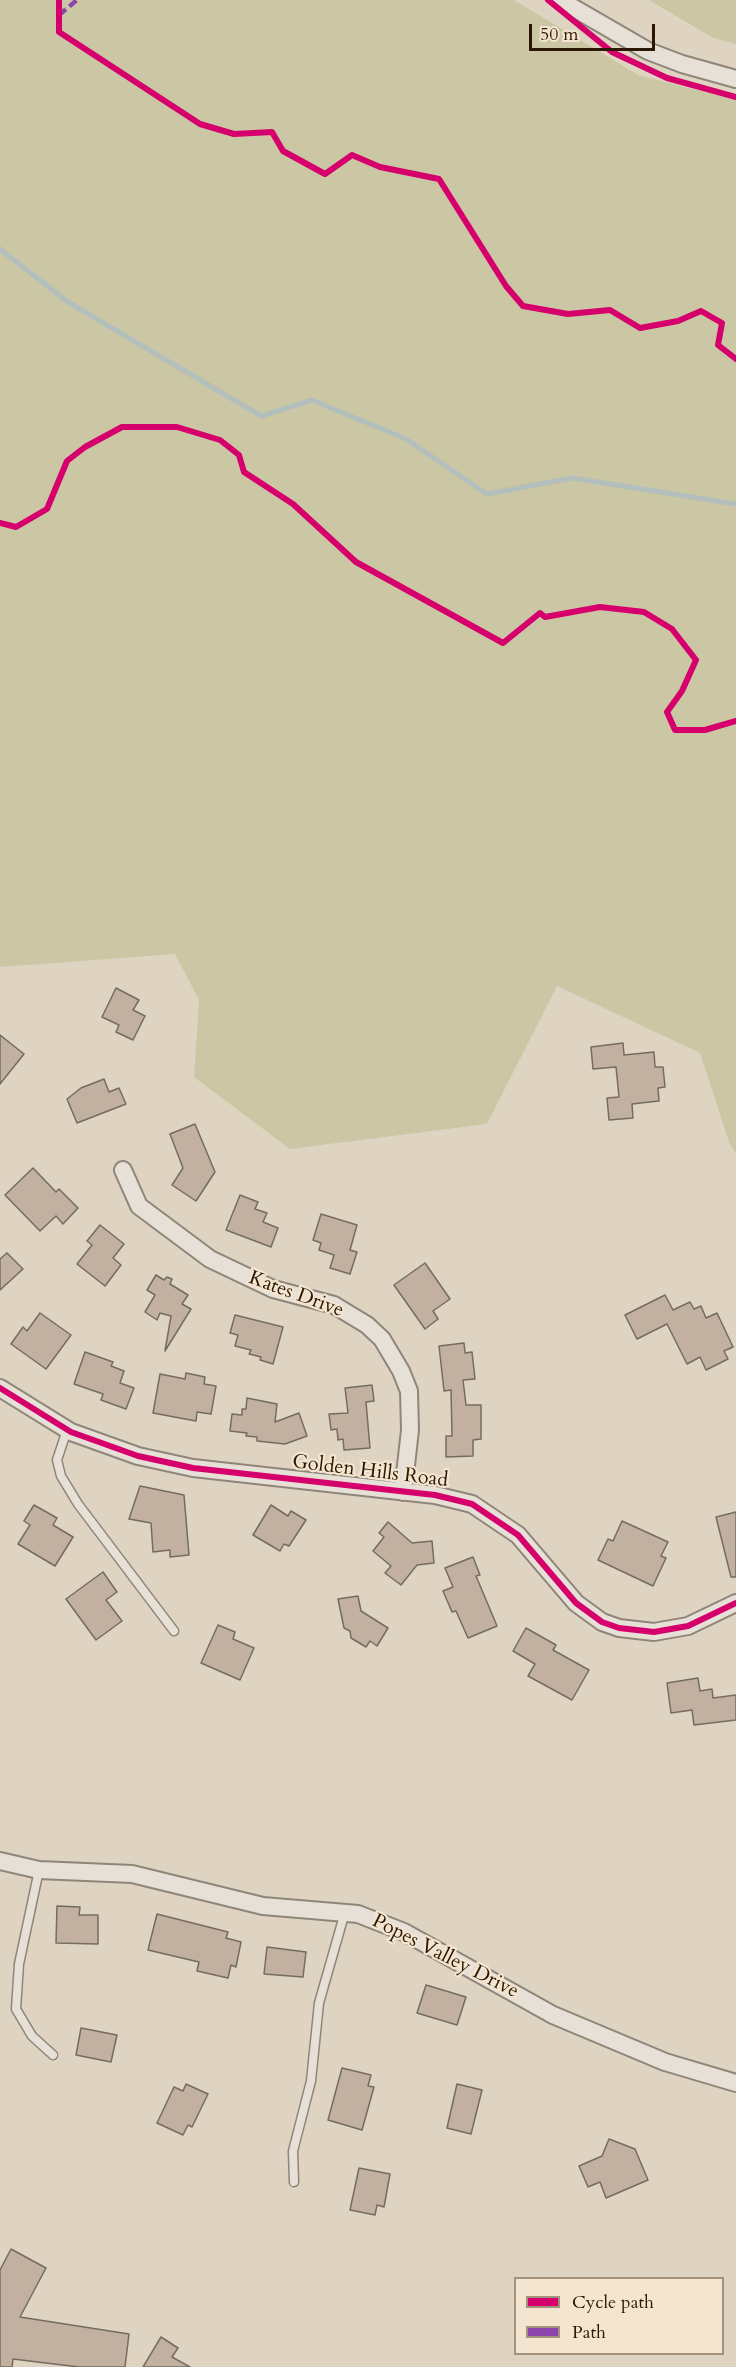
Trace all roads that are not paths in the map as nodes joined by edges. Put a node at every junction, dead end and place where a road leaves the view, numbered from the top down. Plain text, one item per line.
1 (560, 0) edge
2 (584, 0) edge
3 (601, 24) junction
4 (736, 79) edge
5 (123, 1170) dead end
6 (0, 1388) edge
7 (67, 1430) junction
8 (403, 1492) junction
9 (736, 1603) edge
10 (174, 1631) dead end
11 (0, 1861) edge
12 (39, 1870) junction
13 (345, 1912) junction
14 (53, 2055) dead end
15 (736, 2084) edge
16 (294, 2182) dead end

1 - 3 street
2 - 3 street
3 - 4 street
5 - 8 street, Kates Drive
6 - 7 street, Golden Hills Road
7 - 8 street, Golden Hills Road
7 - 10 lane
8 - 9 street, Golden Hills Road
11 - 12 street, Popes Valley Drive
12 - 13 street, Popes Valley Drive
12 - 14 lane
13 - 15 street, Popes Valley Drive
13 - 16 lane

